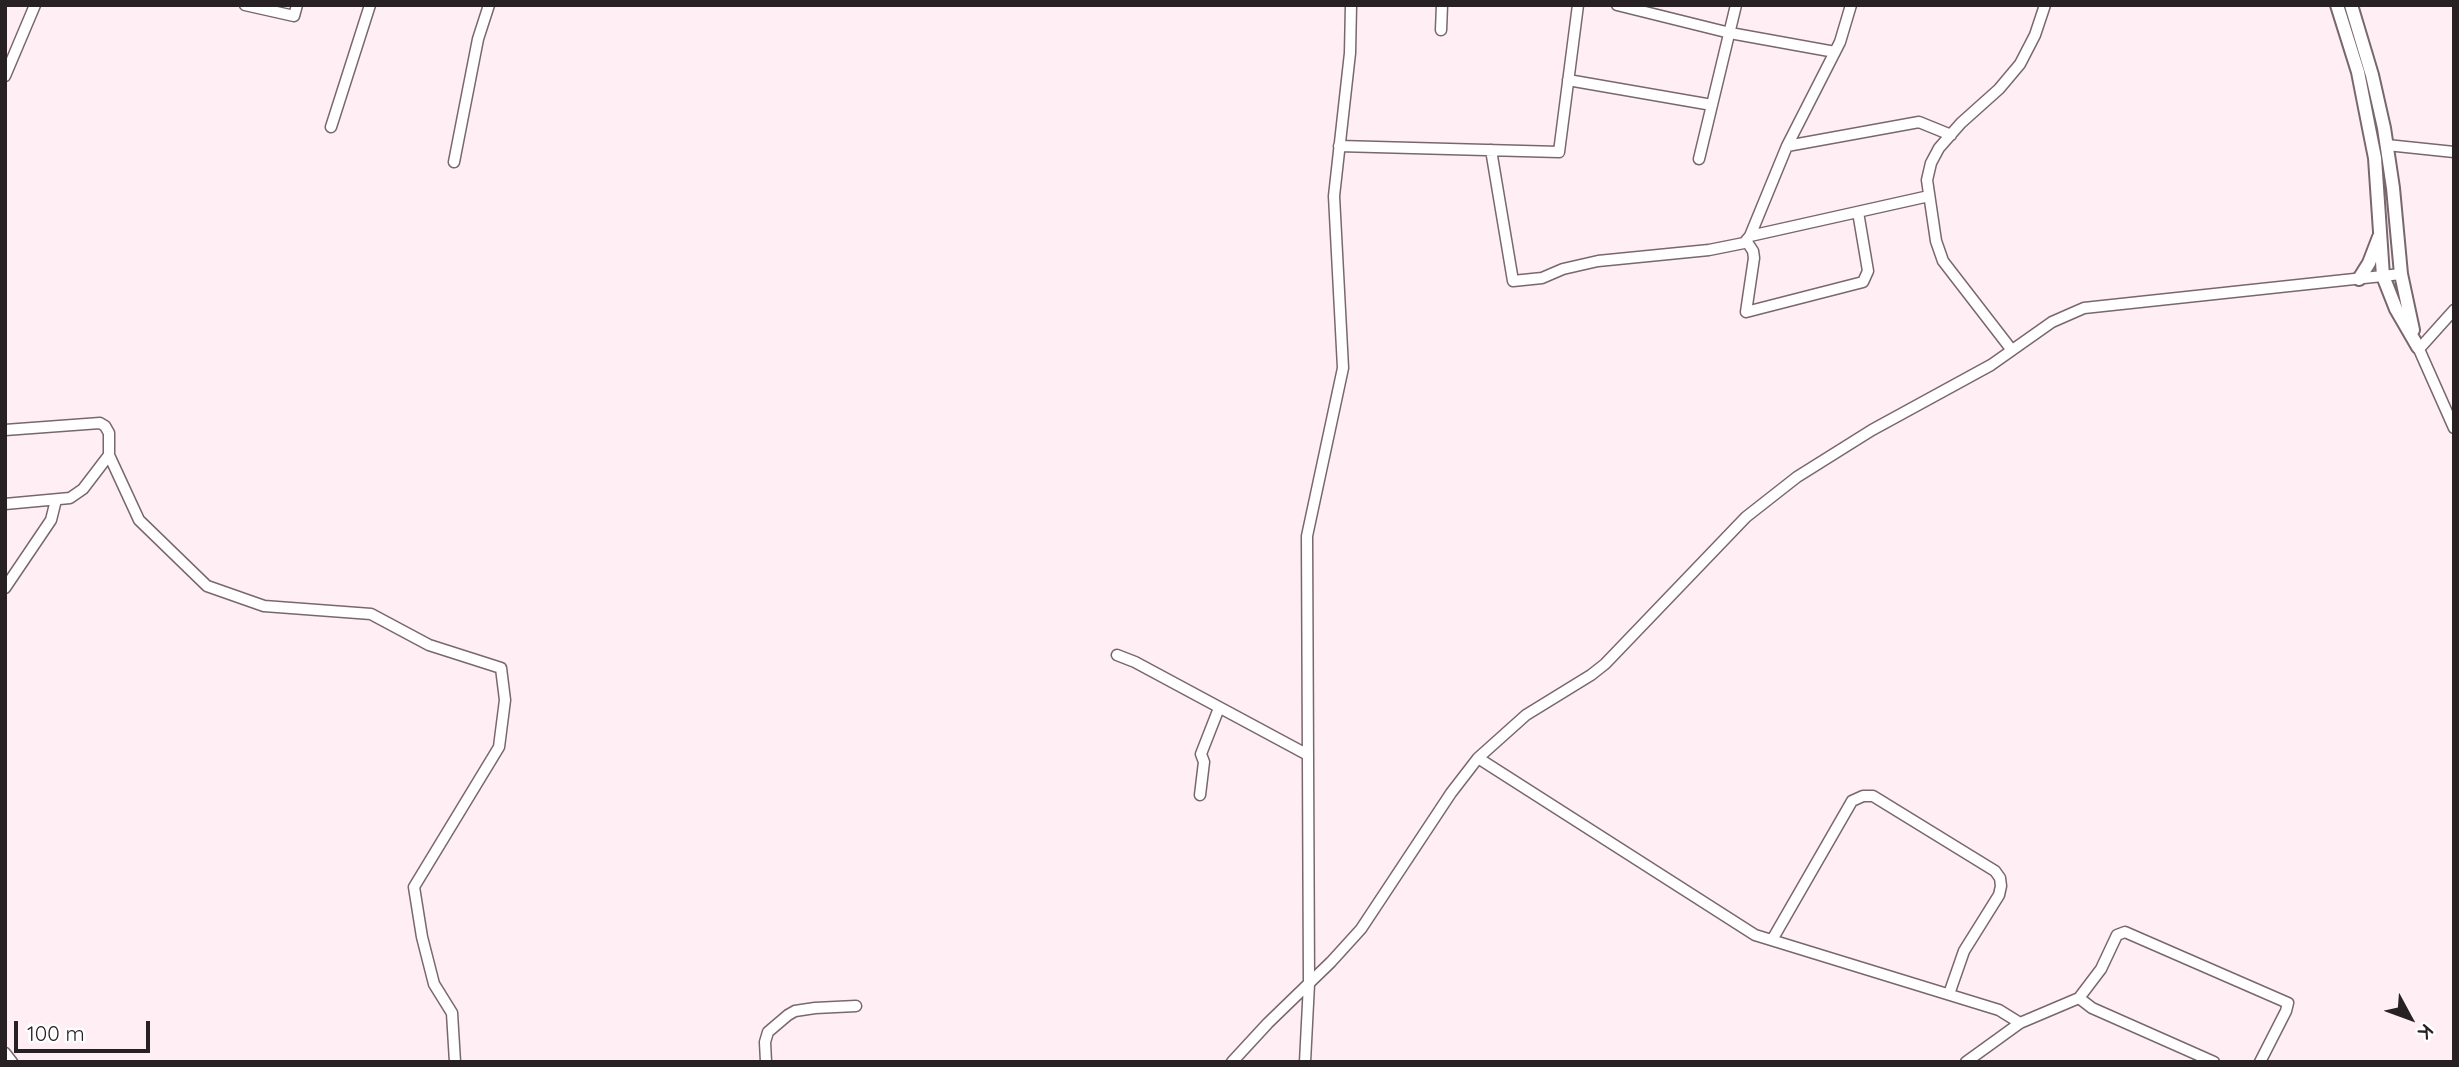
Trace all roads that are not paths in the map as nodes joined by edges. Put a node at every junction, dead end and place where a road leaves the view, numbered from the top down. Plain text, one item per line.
1 (245, 5) edge
2 (297, 5) edge
3 (370, 5) edge
4 (489, 5) edge
5 (1351, 5) edge
6 (1443, 5) edge
7 (1578, 5) edge
8 (1617, 5) edge
9 (1736, 5) edge
10 (1851, 5) edge
11 (2045, 5) edge
12 (2337, 5) edge
13 (2351, 5) edge
14 (31, 7) edge
15 (1441, 30) dead end
16 (1730, 33) junction
17 (1835, 52) junction
18 (5, 76) edge
19 (1568, 80) junction
20 (1712, 105) junction
21 (331, 127) dead end
22 (1951, 135) junction
23 (2387, 145) junction
24 (1339, 146) junction
25 (1787, 146) junction
26 (1491, 150) junction
27 (2454, 152) edge
28 (1699, 159) dead end
29 (454, 162) dead end
30 (1929, 196) junction
31 (1858, 212) junction
32 (2380, 233) junction
33 (1749, 239) junction
34 (2401, 274) junction
35 (2383, 276) junction
36 (2360, 279) junction
37 (2454, 310) edge
38 (2418, 348) junction
39 (2011, 349) junction
40 (2454, 428) edge
41 (5, 430) edge
42 (109, 455) junction
43 (56, 500) junction
44 (5, 504) edge
45 (9, 576) edge
46 (5, 588) edge
47 (1117, 655) dead end
48 (1219, 708) junction
49 (1308, 755) junction
50 (1478, 758) junction
51 (1200, 795) dead end
52 (1772, 940) junction
53 (1309, 984) junction
54 (1949, 994) junction
55 (2079, 998) junction
56 (856, 1006) dead end
57 (2020, 1023) junction
58 (5, 1053) edge
59 (12, 1062) edge
60 (455, 1062) edge
61 (766, 1062) edge
62 (1232, 1062) edge
63 (1305, 1062) edge
64 (1966, 1062) edge
65 (2214, 1062) edge
66 (2260, 1062) edge

1 - 2 street
3 - 21 street
4 - 29 street
5 - 24 street
6 - 15 street
7 - 19 street
8 - 16 street
9 - 16 street
10 - 17 street
11 - 22 street
12 - 32 street
13 - 23 street
14 - 18 street
16 - 17 street
16 - 20 street
17 - 25 street
19 - 20 street
19 - 26 street
20 - 28 street
22 - 25 street
22 - 30 street
23 - 27 street
23 - 34 street
24 - 26 street
24 - 49 street
25 - 33 street
26 - 33 street
30 - 31 street
30 - 39 street
31 - 33 street
31 - 33 street
32 - 35 street
32 - 36 street
34 - 35 street
34 - 38 street
35 - 36 street
35 - 38 street
36 - 39 street
37 - 38 street
38 - 40 street
39 - 50 street
41 - 42 street
42 - 43 street
42 - 60 street
43 - 44 street
43 - 45 street
45 - 46 street
47 - 48 street
48 - 49 street
48 - 51 street
49 - 53 street
50 - 52 street
50 - 53 street
52 - 54 street
52 - 54 street
53 - 62 street
53 - 63 street
54 - 57 street
55 - 57 street
55 - 65 street
55 - 66 street
56 - 61 street
57 - 64 street
58 - 59 street

